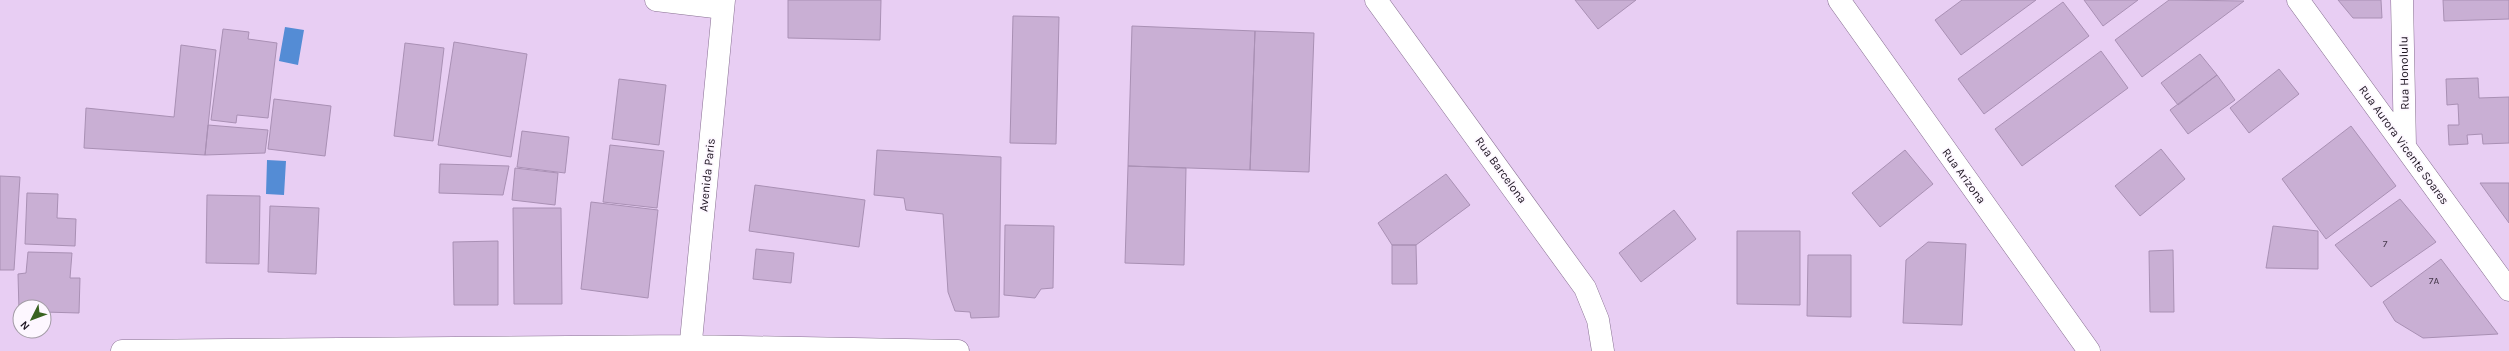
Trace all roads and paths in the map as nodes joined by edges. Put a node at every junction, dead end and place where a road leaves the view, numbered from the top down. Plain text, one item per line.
1 (656, 0) edge
2 (1376, 0) edge
3 (1839, 0) edge
4 (2298, 0) edge
5 (2402, 0) edge
6 (724, 4) edge
7 (2405, 146) junction
8 (2509, 290) edge
9 (690, 349) edge
10 (122, 351) edge
11 (958, 351) edge
12 (1603, 351) edge
13 (2089, 351) edge

1 - 6 street
2 - 12 street, Rua Barcelona
3 - 13 street, Rua Arizona
4 - 7 street, Rua Aurora Vicente Soares
5 - 7 street, Rua Honolulu
6 - 9 street, Avenida Paris
7 - 8 street, Rua Aurora Vicente Soares
9 - 10 street
9 - 11 street

